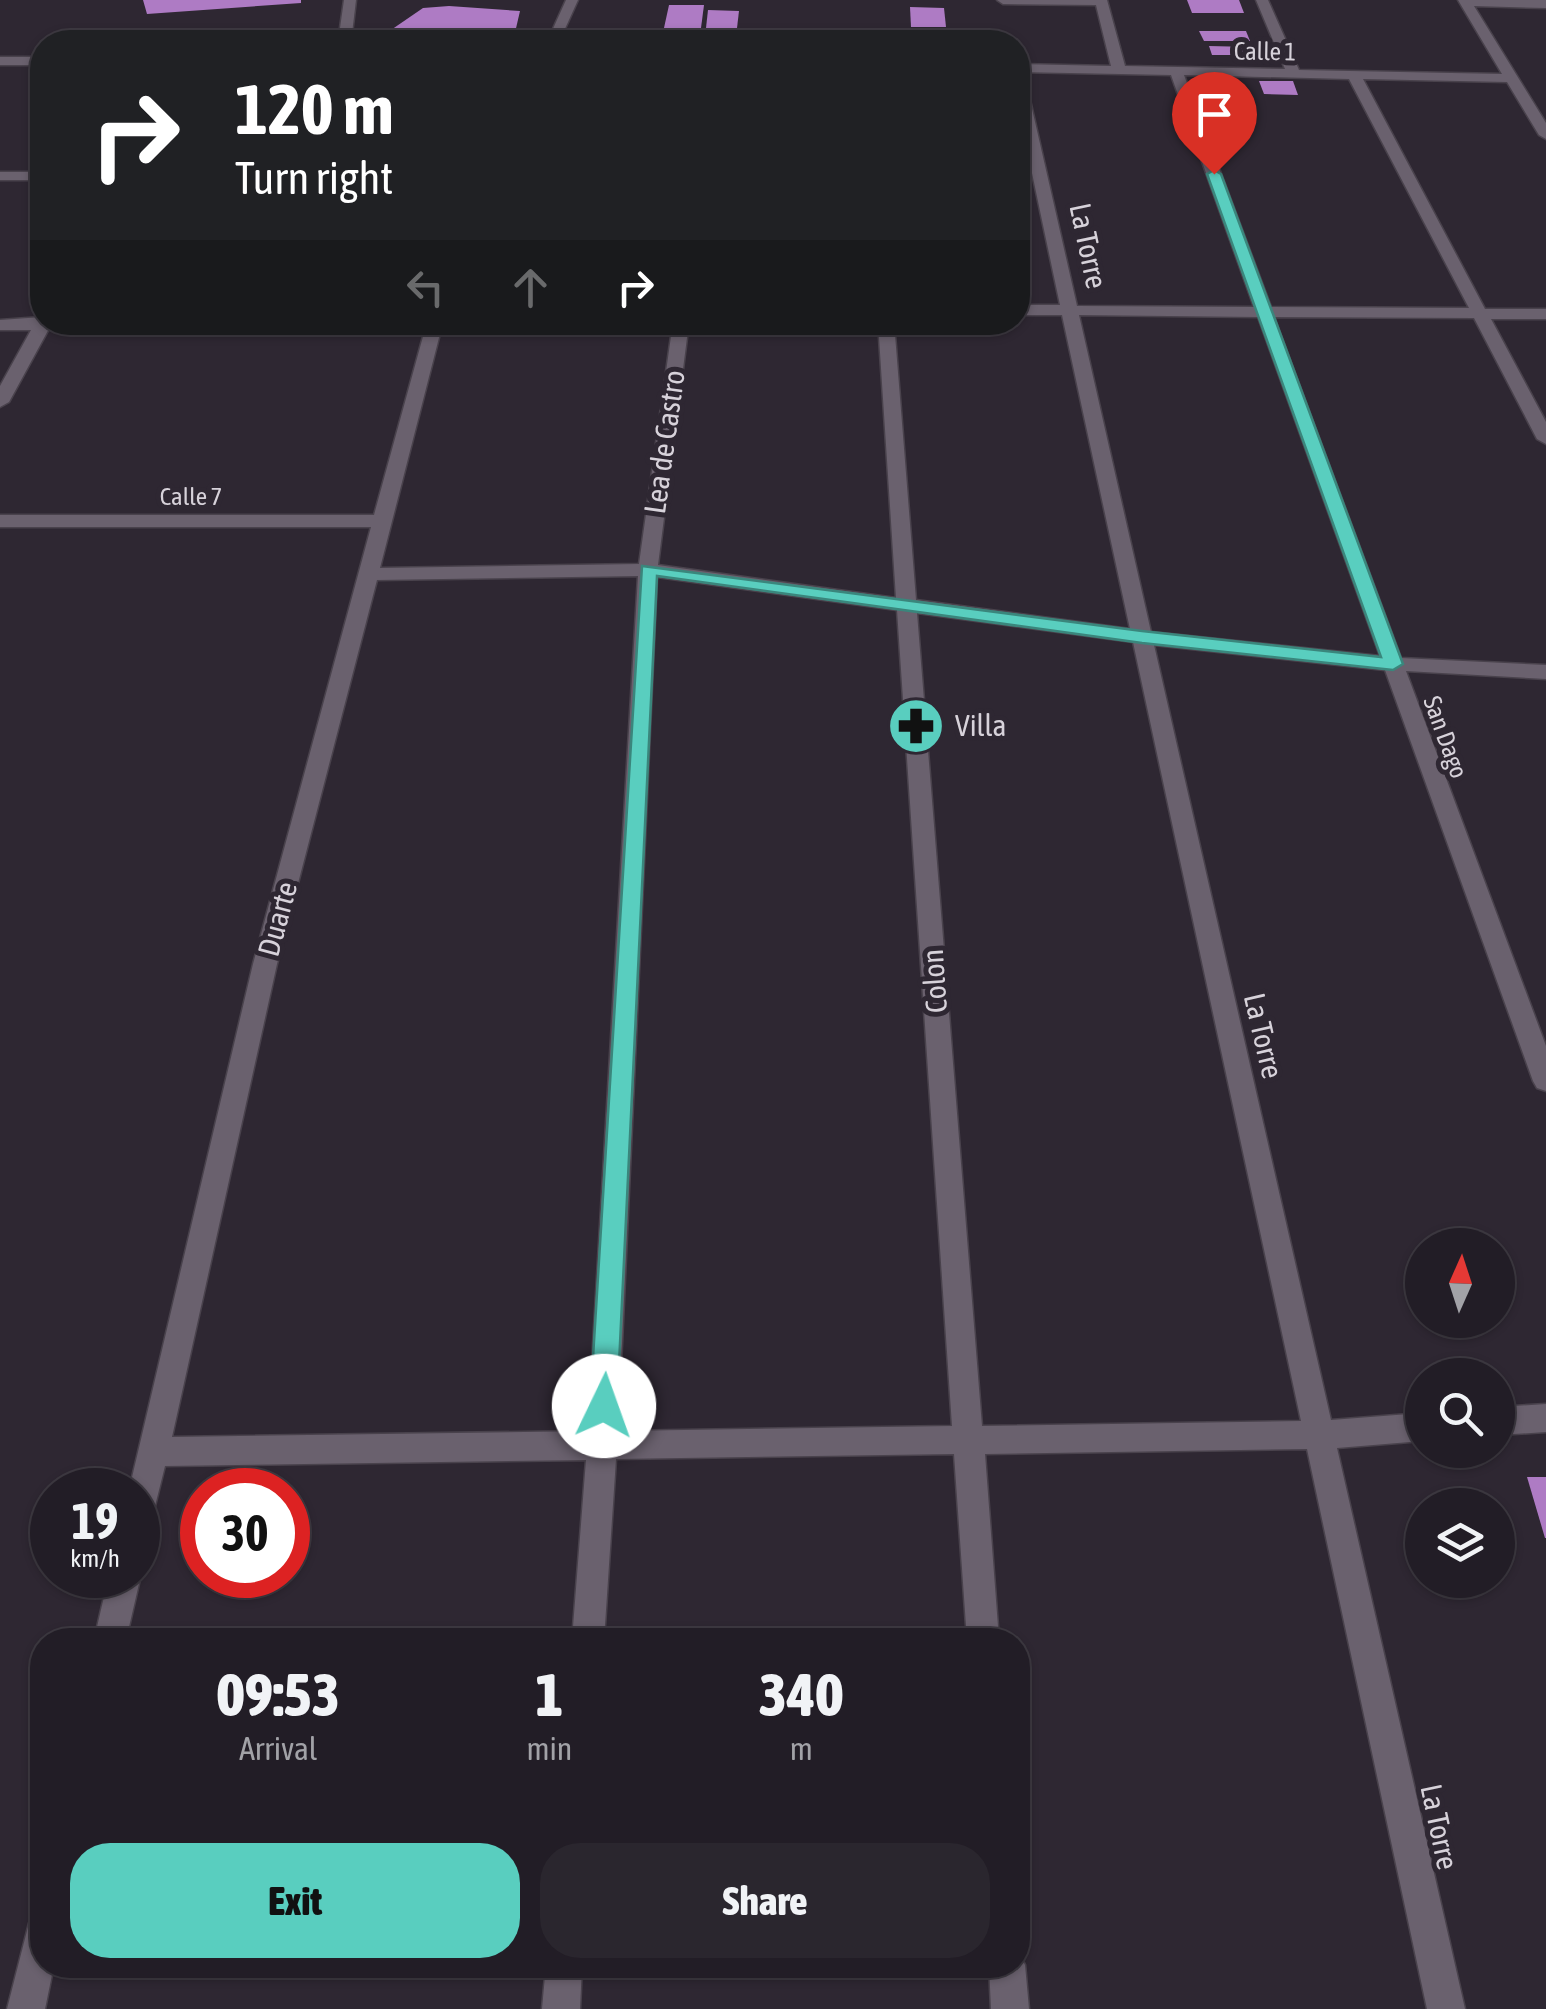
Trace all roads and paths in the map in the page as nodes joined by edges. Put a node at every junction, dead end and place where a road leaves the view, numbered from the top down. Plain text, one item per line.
1 (350, 0) edge
2 (572, 0) edge
3 (1003, 0) edge
4 (1262, 0) edge
5 (1101, 1) edge
6 (1465, 1) edge
7 (1546, 4) edge
8 (346, 30) edge
9 (558, 30) edge
10 (0, 61) edge
11 (30, 61) edge
12 (1030, 68) edge
13 (1119, 70) junction
14 (1176, 72) junction
15 (1294, 74) junction
16 (1354, 75) junction
17 (1511, 78) junction
18 (1030, 133) edge
19 (1546, 136) edge
20 (0, 176) edge
21 (30, 176) edge
22 (1030, 310) edge
23 (1069, 311) junction
24 (1264, 312) junction
25 (1480, 314) junction
26 (1546, 314) edge
27 (30, 324) edge
28 (0, 325) edge
29 (37, 335) edge
30 (432, 335) edge
31 (679, 335) edge
32 (887, 335) edge
33 (0, 402) edge
34 (1546, 439) edge
35 (0, 521) edge
36 (382, 521) junction
37 (648, 570) junction
38 (369, 574) junction
39 (907, 602) junction
40 (1142, 637) junction
41 (1393, 664) junction
42 (1546, 672) edge
43 (1546, 1081) edge
44 (1546, 1418) edge
45 (1515, 1421) edge
46 (1405, 1428) edge
47 (1319, 1436) junction
48 (968, 1438) junction
49 (602, 1445) junction
50 (153, 1452) junction
51 (149, 1468) edge
52 (120, 1598) edge
53 (113, 1628) edge
54 (589, 1628) edge
55 (983, 1628) edge
56 (33, 1978) edge
57 (563, 1978) edge
58 (1008, 1978) edge
59 (26, 2009) edge
60 (561, 2009) edge
61 (1010, 2009) edge
62 (1446, 2009) edge

1 - 8 street
2 - 9 street
3 - 5 street
4 - 15 street
5 - 13 street
6 - 7 street
6 - 17 street
10 - 11 street
12 - 13 street, Calle 1
13 - 14 street, Calle 1
14 - 15 street, Calle 1
14 - 24 street, San Dago
15 - 16 street, Calle 1
16 - 17 street, Calle 1
16 - 25 street
17 - 19 street
18 - 23 street, La Torre
20 - 21 street
22 - 23 street
23 - 24 street
23 - 40 street, La Torre
24 - 25 street
24 - 41 street, San Dago
25 - 26 street
25 - 34 street
27 - 28 street
29 - 33 street
30 - 36 street, Duarte
31 - 37 street, Lea de Castro
32 - 39 street, Colon
35 - 36 street, Calle 7
36 - 38 street, Duarte
37 - 38 street
37 - 39 street
37 - 49 street, Lea de Castro
38 - 50 street, Duarte
39 - 40 street
39 - 48 street, Colon
40 - 41 street
40 - 47 street, La Torre
41 - 42 street
41 - 43 street, San Dago
44 - 45 street
46 - 47 street
47 - 48 street
47 - 62 street, La Torre
48 - 49 street
48 - 55 street, Colon
49 - 50 street
49 - 54 street, Lea de Castro
50 - 51 street, Duarte
52 - 53 street
56 - 59 street
57 - 60 street
58 - 61 street

